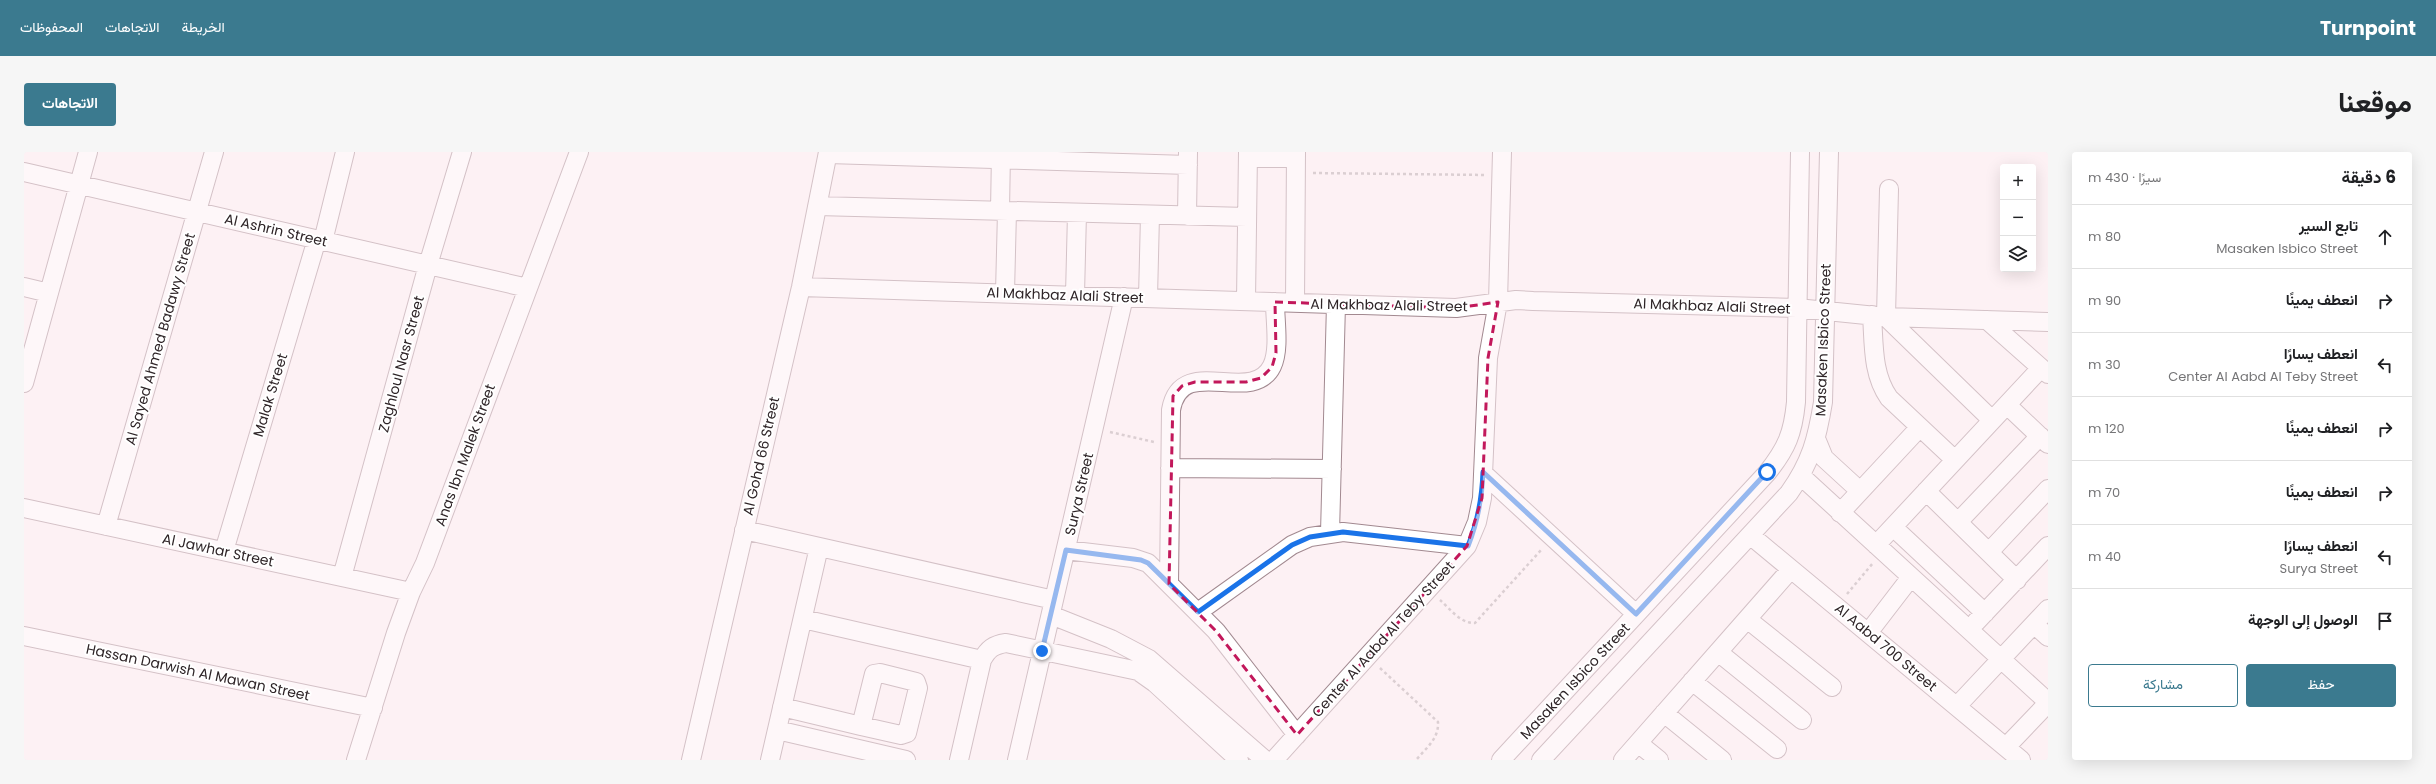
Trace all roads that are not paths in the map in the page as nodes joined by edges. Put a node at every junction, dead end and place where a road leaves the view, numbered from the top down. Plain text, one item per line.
1 (88, 152) edge
2 (214, 152) edge
3 (345, 152) edge
4 (462, 152) edge
5 (579, 152) edge
6 (1502, 152) edge
7 (1800, 152) edge
8 (1829, 152) edge
9 (828, 153) edge
10 (1248, 155) edge
11 (1001, 156) edge
12 (1188, 158) edge
13 (1296, 161) edge
14 (24, 172) edge
15 (79, 185) junction
16 (1889, 189) dead end
17 (817, 206) junction
18 (1003, 211) junction
19 (197, 212) junction
20 (1077, 213) junction
21 (1150, 215) junction
22 (1187, 216) junction
23 (1247, 218) junction
24 (320, 240) junction
25 (428, 265) junction
26 (24, 287) edge
27 (801, 287) junction
28 (528, 288) junction
29 (49, 292) junction
30 (1005, 293) junction
31 (1075, 295) junction
32 (1124, 297) junction
33 (1148, 298) junction
34 (1246, 301) junction
35 (1275, 302) junction
36 (1498, 302) junction
37 (1295, 303) junction
38 (1336, 304) junction
39 (1798, 308) junction
40 (1825, 311) junction
41 (1879, 316) junction
42 (1987, 320) junction
43 (2048, 322) edge
44 (2044, 371) edge
45 (24, 383) edge
46 (2007, 404) junction
47 (1992, 420) junction
48 (1920, 427) junction
49 (2044, 440) edge
50 (1817, 441) junction
51 (1955, 460) junction
52 (1170, 468) junction
53 (1332, 469) junction
54 (1483, 472) junction
55 (1801, 476) junction
56 (2048, 489) edge
57 (1860, 491) junction
58 (1926, 491) junction
59 (24, 508) edge
60 (1840, 513) junction
61 (1958, 522) junction
62 (106, 526) junction
63 (1893, 527) junction
64 (744, 530) junction
65 (1330, 533) junction
66 (1750, 535) junction
67 (1468, 546) junction
68 (2048, 546) edge
69 (819, 547) junction
70 (1879, 548) junction
71 (1066, 550) junction
72 (224, 551) junction
73 (1989, 552) junction
74 (1791, 569) junction
75 (342, 577) junction
76 (1911, 577) junction
77 (2017, 580) junction
78 (1169, 584) junction
79 (411, 592) junction
80 (1052, 608) junction
81 (2048, 609) edge
82 (1198, 612) junction
83 (1985, 613) junction
84 (1636, 614) junction
85 (803, 618) junction
86 (1748, 619) junction
87 (2034, 624) junction
88 (1969, 630) junction
89 (1868, 633) junction
90 (24, 636) edge
91 (2048, 637) edge
92 (1042, 651) junction
93 (1718, 652) junction
94 (2001, 659) junction
95 (982, 660) junction
96 (1692, 681) junction
97 (1832, 687) dead end
98 (2048, 703) edge
99 (1957, 706) junction
100 (373, 708) junction
101 (782, 708) junction
102 (1664, 713) junction
103 (1802, 720) dead end
104 (861, 726) dead end
105 (777, 730) junction
106 (1297, 735) junction
107 (1638, 743) junction
108 (2006, 748) junction
109 (1777, 749) dead end
110 (356, 760) edge
111 (691, 760) edge
112 (770, 760) edge
113 (906, 760) edge
114 (959, 760) edge
115 (1017, 760) edge
116 (1239, 760) edge
117 (1264, 760) edge
118 (1274, 760) edge
119 (1501, 760) edge
120 (1542, 760) edge
121 (1623, 760) edge
122 (1659, 760) edge
123 (1722, 760) edge
124 (2021, 760) edge

1 - 15 street
2 - 19 street, Al Sayed Ahmed Badawy Street
3 - 24 street, Malak Street
4 - 25 street, Zaghloul Nasr Street
5 - 28 street, Anas Ibn Malek Street
6 - 36 street, Center Al Aabd Al Teby Street
7 - 39 street, Masaken Isbico Street
8 - 40 street, Masaken Isbico Street
9 - 11 street
9 - 17 street, Al Gohd 66 Street
10 - 13 street
10 - 23 street
11 - 12 street
11 - 18 street
12 - 22 street
13 - 37 street
14 - 15 street, Al Ashrin Street
15 - 19 street, Al Ashrin Street
15 - 29 street
16 - 41 street
17 - 18 street
17 - 27 street, Al Gohd 66 Street
18 - 20 street
18 - 30 street
19 - 24 street, Al Ashrin Street
19 - 62 street, Al Sayed Ahmed Badawy Street
20 - 21 street
20 - 31 street
21 - 22 street
21 - 33 street
22 - 23 street
23 - 34 street
24 - 25 street, Al Ashrin Street
24 - 72 street, Malak Street
25 - 28 street, Al Ashrin Street
25 - 75 street, Zaghloul Nasr Street
26 - 29 street
27 - 30 street, Al Makhbaz Alali Street
27 - 64 street, Al Gohd 66 Street
28 - 79 street, Anas Ibn Malek Street
29 - 45 street
30 - 31 street, Al Makhbaz Alali Street
31 - 32 street, Al Makhbaz Alali Street
32 - 33 street, Al Makhbaz Alali Street
32 - 71 street, Surya Street
33 - 34 street, Al Makhbaz Alali Street
34 - 35 street, Al Makhbaz Alali Street
35 - 37 street, Al Makhbaz Alali Street
35 - 52 street
36 - 38 street, Al Makhbaz Alali Street
36 - 39 street, Al Makhbaz Alali Street
36 - 54 street, Center Al Aabd Al Teby Street
37 - 38 street, Al Makhbaz Alali Street
38 - 53 street
39 - 40 street, Al Makhbaz Alali Street
39 - 84 street, Masaken Isbico Street
40 - 41 street, Al Makhbaz Alali Street
40 - 50 street, Masaken Isbico Street
41 - 42 street, Al Makhbaz Alali Street
41 - 47 street
41 - 48 street
42 - 43 street, Al Makhbaz Alali Street
42 - 44 street
44 - 46 street
46 - 47 street
46 - 49 street
47 - 51 street
48 - 51 street
48 - 57 street
49 - 61 street
50 - 55 street, Masaken Isbico Street
50 - 57 street
51 - 58 street
52 - 53 street
52 - 78 street
53 - 65 street
54 - 67 street, Center Al Aabd Al Teby Street
54 - 84 street
55 - 60 street
55 - 66 street, Masaken Isbico Street
56 - 73 street
57 - 60 street
58 - 61 street
58 - 63 street
59 - 62 street, Al Jawhar Street
60 - 70 street
61 - 73 street
62 - 72 street, Al Jawhar Street
63 - 70 street
63 - 83 street
64 - 69 street
64 - 111 street, Al Gohd 66 Street
65 - 67 street
65 - 82 street
66 - 74 street, Al Aabd 700 Street
66 - 120 street, Masaken Isbico Street
67 - 106 street, Center Al Aabd Al Teby Street
68 - 77 street
69 - 80 street
69 - 85 street
70 - 76 street
71 - 78 street
71 - 80 street, Surya Street
72 - 75 street, Al Jawhar Street
73 - 77 street
74 - 86 street
74 - 89 street, Al Aabd 700 Street
75 - 79 street, Al Jawhar Street
76 - 88 street
76 - 89 street
77 - 83 street
78 - 82 street
79 - 100 street, Anas Ibn Malek Street
80 - 92 street, Surya Street
80 - 117 street
81 - 87 street
82 - 106 street
83 - 88 street
84 - 119 street, Masaken Isbico Street
85 - 95 street
85 - 101 street
86 - 93 street
86 - 97 street
87 - 91 street
87 - 94 street
88 - 94 street
89 - 99 street, Al Aabd 700 Street
90 - 100 street, Hassan Darwish Al Mawan Street
92 - 95 street
92 - 115 street, Surya Street
92 - 116 street
93 - 96 street
93 - 103 street
94 - 98 street
94 - 99 street
95 - 114 street
96 - 102 street
96 - 109 street
98 - 108 street
99 - 108 street, Al Aabd 700 Street
100 - 110 street, Anas Ibn Malek Street
101 - 104 street
101 - 105 street
102 - 107 street
102 - 123 street
105 - 112 street
105 - 113 street
106 - 118 street, Center Al Aabd Al Teby Street
107 - 121 street
107 - 122 street
108 - 124 street, Al Aabd 700 Street

